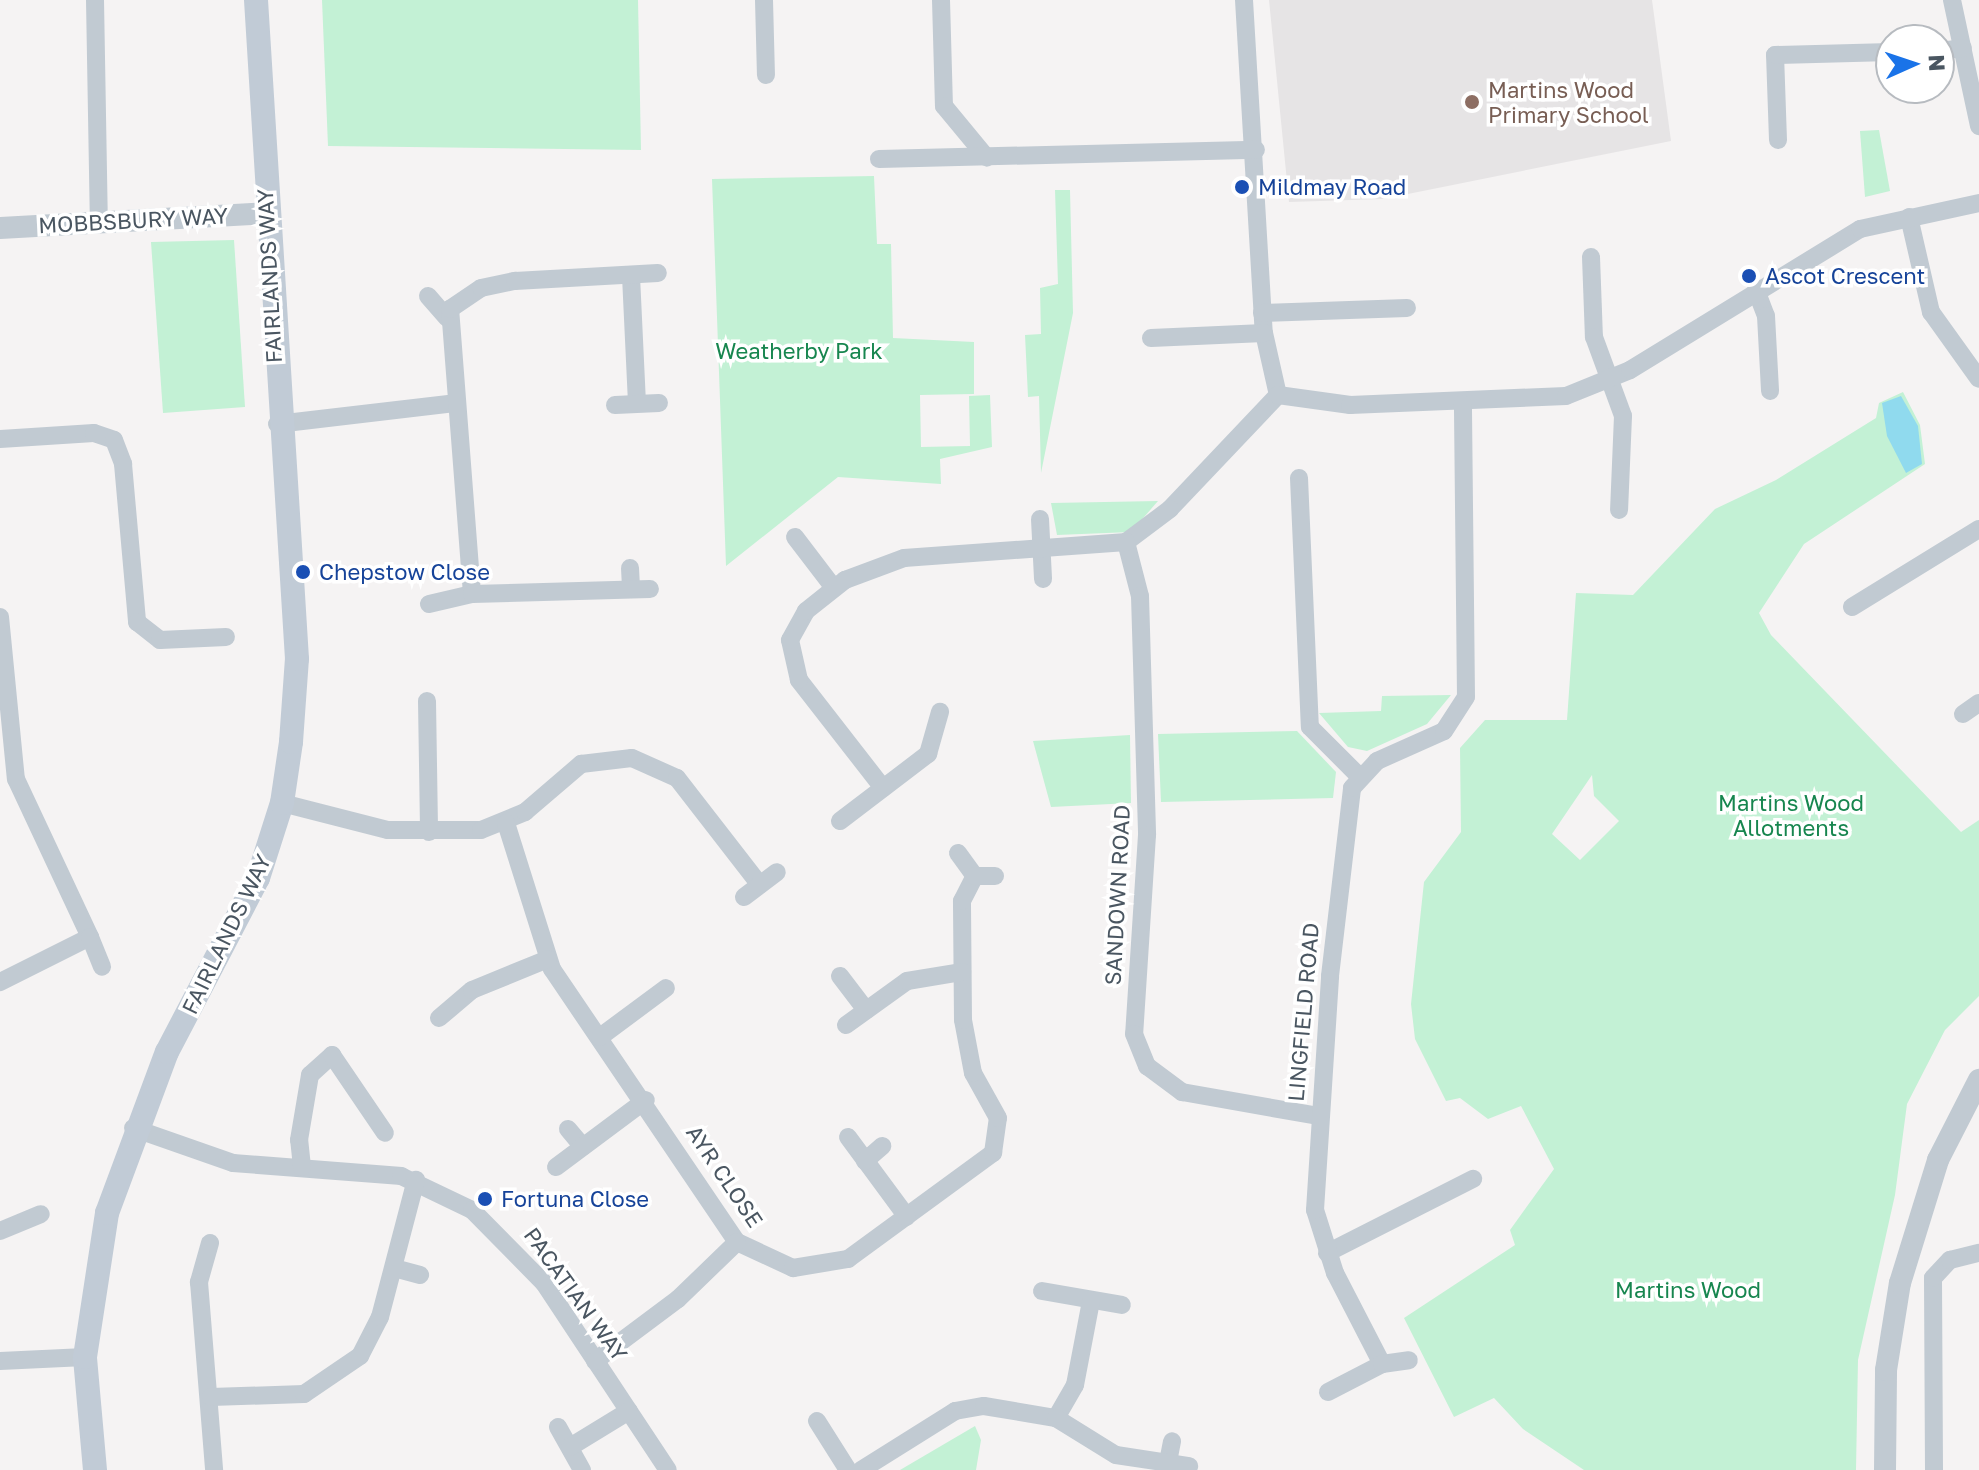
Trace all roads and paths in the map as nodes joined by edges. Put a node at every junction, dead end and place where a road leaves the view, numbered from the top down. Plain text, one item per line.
1 (95, 0) edge
2 (256, 0) edge
3 (764, 0) edge
4 (941, 0) edge
5 (1244, 0) edge
6 (1952, 0) edge
7 (1963, 48) junction
8 (1955, 49) edge
9 (1875, 52) edge
10 (766, 75) dead end
11 (1979, 126) edge
12 (1778, 140) dead end
13 (1256, 150) junction
14 (987, 158) junction
15 (879, 159) dead end
16 (1979, 203) edge
17 (266, 213) junction
18 (1909, 217) junction
19 (99, 223) junction
20 (0, 228) edge
21 (1591, 257) dead end
22 (658, 273) dead end
23 (631, 276) junction
24 (1756, 290) junction
25 (428, 296) dead end
26 (1407, 308) dead end
27 (1262, 313) junction
28 (447, 318) junction
29 (1264, 333) junction
30 (1151, 338) dead end
31 (1979, 379) edge
32 (1610, 380) junction
33 (1770, 391) dead end
34 (1278, 395) junction
35 (455, 403) junction
36 (637, 403) junction
37 (659, 403) dead end
38 (1463, 404) junction
39 (615, 405) dead end
40 (277, 424) junction
41 (0, 439) edge
42 (1299, 478) dead end
43 (1619, 510) dead end
44 (1040, 519) dead end
45 (1979, 529) edge
46 (795, 537) dead end
47 (1126, 542) junction
48 (1041, 549) junction
49 (630, 568) dead end
50 (1043, 579) dead end
51 (834, 588) junction
52 (472, 594) junction
53 (429, 604) dead end
54 (1852, 607) dead end
55 (0, 617) edge
56 (226, 637) dead end
57 (427, 701) dead end
58 (1979, 703) edge
59 (940, 712) dead end
60 (1963, 714) dead end
61 (3, 723) edge
62 (1359, 776) junction
63 (883, 788) junction
64 (282, 803) junction
65 (840, 821) dead end
66 (506, 823) junction
67 (429, 832) junction
68 (958, 853) dead end
69 (777, 872) dead end
70 (975, 876) junction
71 (995, 876) dead end
72 (760, 885) junction
73 (744, 897) dead end
74 (90, 937) junction
75 (548, 959) junction
76 (102, 967) dead end
77 (962, 972) junction
78 (840, 976) dead end
79 (0, 982) edge
80 (666, 988) dead end
81 (866, 1010) junction
82 (439, 1018) dead end
83 (846, 1025) dead end
84 (600, 1037) junction
85 (1979, 1080) edge
86 (646, 1100) junction
87 (1318, 1116) junction
88 (133, 1128) junction
89 (568, 1129) dead end
90 (385, 1133) dead end
91 (848, 1137) dead end
92 (882, 1146) dead end
93 (583, 1147) junction
94 (865, 1161) junction
95 (302, 1167) junction
96 (556, 1167) dead end
97 (1473, 1179) dead end
98 (416, 1180) junction
99 (41, 1214) dead end
100 (907, 1217) junction
101 (0, 1231) edge
102 (737, 1242) junction
103 (1327, 1253) junction
104 (1979, 1253) edge
105 (201, 1254) dead end
106 (394, 1268) junction
107 (420, 1275) dead end
108 (1042, 1291) dead end
109 (1091, 1301) junction
110 (1122, 1305) dead end
111 (85, 1357) junction
112 (1409, 1360) dead end
113 (0, 1361) edge
114 (595, 1361) junction
115 (1382, 1364) junction
116 (1328, 1392) dead end
117 (211, 1397) junction
118 (629, 1411) junction
119 (1056, 1418) junction
120 (817, 1421) dead end
121 (558, 1427) dead end
122 (1172, 1441) dead end
123 (570, 1447) junction
124 (1168, 1462) junction
125 (1189, 1466) dead end
126 (95, 1470) edge
127 (214, 1470) edge
128 (582, 1470) edge
129 (668, 1470) edge
130 (848, 1470) edge
131 (861, 1470) edge
132 (1885, 1470) edge
133 (1934, 1470) edge

1 - 19 street
2 - 17 main road, FAIRLANDS WAY
3 - 10 street
4 - 14 street
5 - 13 street
6 - 7 street
7 - 8 street
7 - 11 street
9 - 12 street
13 - 14 street
13 - 27 street
14 - 15 street
16 - 18 street
17 - 19 street, MOBBSBURY WAY
17 - 40 main road, FAIRLANDS WAY
18 - 24 street
18 - 31 street
19 - 20 street, MOBBSBURY WAY
21 - 32 street
22 - 23 street
23 - 28 street
23 - 36 street
24 - 32 street
24 - 33 street
25 - 28 street
26 - 27 street
27 - 29 street
28 - 35 street
29 - 30 street
29 - 34 street
32 - 38 street
32 - 43 street
34 - 38 street
34 - 47 street
35 - 40 street
35 - 52 street
36 - 37 street
36 - 39 street
38 - 62 street
40 - 64 main road, FAIRLANDS WAY
41 - 56 street
42 - 62 street
44 - 48 street
45 - 54 street
46 - 51 street
47 - 48 street
47 - 87 street, SANDOWN ROAD
48 - 50 street
48 - 51 street
49 - 52 street
51 - 63 street
52 - 53 street
55 - 61 street
57 - 67 street
58 - 60 street
59 - 63 street
61 - 74 street
62 - 87 street, LINGFIELD ROAD
63 - 65 street
64 - 67 street
64 - 88 main road, FAIRLANDS WAY
66 - 67 street
66 - 72 street
66 - 75 street, AYR CLOSE
68 - 70 street
69 - 72 street
70 - 71 street
70 - 77 street, AYR CLOSE
72 - 73 street
74 - 76 street
74 - 79 street
75 - 82 street
75 - 84 street, AYR CLOSE
77 - 81 street
77 - 100 street, AYR CLOSE
78 - 81 street
80 - 84 street
81 - 83 street
84 - 86 street, AYR CLOSE
85 - 132 street
86 - 93 street
86 - 102 street, AYR CLOSE
87 - 103 street, LINGFIELD ROAD
88 - 95 street, PACATIAN WAY
88 - 111 main road, FAIRLANDS WAY
89 - 93 street
90 - 95 street
91 - 94 street
92 - 94 street
93 - 96 street
94 - 100 street
95 - 98 street, PACATIAN WAY
97 - 103 street
98 - 106 street
98 - 114 street, PACATIAN WAY
99 - 101 street
100 - 102 street, AYR CLOSE
102 - 114 street
103 - 115 street, LINGFIELD ROAD
104 - 133 street
105 - 117 street
106 - 107 street
106 - 117 street
108 - 109 street
109 - 110 street
109 - 119 street
111 - 113 street
111 - 126 main road, FAIRLANDS WAY
112 - 115 street
114 - 118 street, PACATIAN WAY
115 - 116 street
117 - 127 street
118 - 123 street
118 - 129 street, PACATIAN WAY
119 - 124 street
119 - 131 street
120 - 130 street
121 - 123 street
122 - 124 street
123 - 128 street
124 - 125 street

